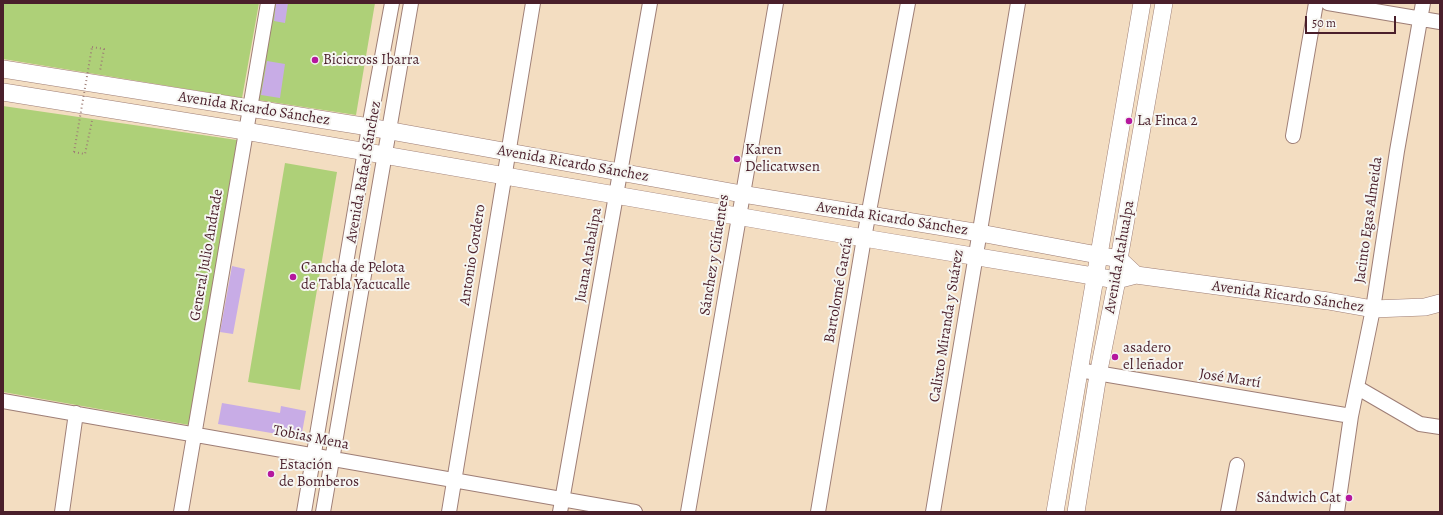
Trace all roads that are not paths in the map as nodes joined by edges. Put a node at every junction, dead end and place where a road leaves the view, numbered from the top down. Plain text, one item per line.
1 (268, 3) edge
2 (392, 3) edge
3 (411, 3) edge
4 (533, 3) edge
5 (650, 3) edge
6 (776, 3) edge
7 (908, 3) edge
8 (1018, 3) edge
9 (1142, 3) edge
10 (1164, 3) edge
11 (1316, 3) edge
12 (1328, 3) edge
13 (1423, 3) edge
14 (1421, 19) junction
15 (1440, 22) edge
16 (3, 69) edge
17 (3, 92) edge
18 (249, 109) junction
19 (369, 127) junction
20 (245, 131) junction
21 (388, 131) junction
22 (1293, 136) dead end
23 (365, 152) junction
24 (507, 152) junction
25 (384, 156) junction
26 (621, 173) junction
27 (503, 176) junction
28 (742, 194) junction
29 (617, 196) junction
30 (869, 215) junction
31 (739, 216) junction
32 (980, 234) junction
33 (864, 238) junction
34 (976, 256) junction
35 (1100, 256) junction
36 (1119, 259) junction
37 (1096, 276) junction
38 (1136, 276) junction
39 (1117, 280) junction
40 (1440, 304) edge
41 (1373, 309) junction
42 (1079, 370) junction
43 (1098, 375) junction
44 (1358, 388) junction
45 (3, 401) edge
46 (76, 413) junction
47 (1351, 416) junction
48 (1440, 427) edge
49 (194, 433) junction
50 (314, 455) junction
51 (331, 459) junction
52 (1237, 465) dead end
53 (454, 479) junction
54 (561, 505) edge
55 (62, 512) edge
56 (181, 512) edge
57 (304, 512) edge
58 (323, 512) edge
59 (449, 512) edge
60 (636, 512) edge
61 (688, 512) edge
62 (818, 512) edge
63 (933, 512) edge
64 (1055, 512) edge
65 (1076, 512) edge
66 (1228, 512) edge
67 (1337, 512) edge

1 - 18 street, General Julio Andrade
2 - 19 street, Avenida Rafael Sánchez
3 - 21 street, Avenida Rafael Sánchez
4 - 24 street, Antonio Cordero
5 - 26 street, Juana Atabalipa
6 - 28 street, Sánchez y Cifuentes
7 - 30 street, Bartolomé García
8 - 32 street, Calixto Miranda y Suárez
9 - 35 main road, Avenida Atahualpa
10 - 36 main road, Avenida Atahualpa
11 - 22 street
12 - 14 street
13 - 14 street, Jacinto Egas Almeida
14 - 15 street
14 - 41 street, Jacinto Egas Almeida
16 - 18 main road, Avenida Ricardo Sánchez
17 - 20 main road, Avenida Ricardo Sánchez
18 - 19 main road, Avenida Ricardo Sánchez
18 - 20 street, General Julio Andrade
19 - 21 main road, Avenida Ricardo Sánchez
19 - 23 street, Avenida Rafael Sánchez
20 - 23 main road, Avenida Ricardo Sánchez
20 - 49 street, General Julio Andrade
21 - 24 main road, Avenida Ricardo Sánchez
21 - 25 street, Avenida Rafael Sánchez
23 - 25 main road, Avenida Ricardo Sánchez
23 - 50 street, Avenida Rafael Sánchez
24 - 26 main road, Avenida Ricardo Sánchez
24 - 27 street, Antonio Cordero
25 - 27 main road, Avenida Ricardo Sánchez
25 - 51 street, Avenida Rafael Sánchez
26 - 28 main road, Avenida Ricardo Sánchez
26 - 29 street, Juana Atabalipa
27 - 29 main road, Avenida Ricardo Sánchez
27 - 53 street, Antonio Cordero
28 - 30 main road, Avenida Ricardo Sánchez
28 - 31 street, Sánchez y Cifuentes
29 - 31 main road, Avenida Ricardo Sánchez
29 - 54 street, Juana Atabalipa
30 - 32 main road, Avenida Ricardo Sánchez
30 - 33 street, Bartolomé García
31 - 33 main road, Avenida Ricardo Sánchez
31 - 61 street, Sánchez y Cifuentes
32 - 34 street, Calixto Miranda y Suárez
32 - 35 main road, Avenida Ricardo Sánchez
33 - 34 main road, Avenida Ricardo Sánchez
33 - 62 street, Bartolomé García
34 - 37 main road, Avenida Ricardo Sánchez
34 - 63 street, Calixto Miranda y Suárez
35 - 36 main road, Avenida Ricardo Sánchez
35 - 37 main road, Avenida Atahualpa
36 - 38 main road
36 - 39 main road, Avenida Atahualpa
37 - 39 main road, Avenida Ricardo Sánchez
37 - 42 main road, Avenida Atahualpa
38 - 39 main road, Avenida Ricardo Sánchez
38 - 41 main road, Avenida Ricardo Sánchez
39 - 43 main road, Avenida Atahualpa
40 - 41 main road, Avenida Ricardo Sánchez
41 - 44 street, Jacinto Egas Almeida
42 - 43 street, José Martí
42 - 64 main road, Avenida Atahualpa
43 - 47 street, José Martí
43 - 65 main road, Avenida Atahualpa
44 - 47 street, Jacinto Egas Almeida
44 - 48 street
45 - 46 street, Tobias Mena
46 - 49 street, Tobias Mena
46 - 55 street
47 - 67 street, Jacinto Egas Almeida
49 - 50 street, Tobias Mena
49 - 56 street, General Julio Andrade
50 - 51 street, Tobias Mena
50 - 57 street, Avenida Rafael Sánchez
51 - 53 street, Tobias Mena
51 - 58 street, Avenida Rafael Sánchez
52 - 66 street
53 - 54 street, Tobias Mena
53 - 59 street, Antonio Cordero
54 - 60 street, Tobias Mena

